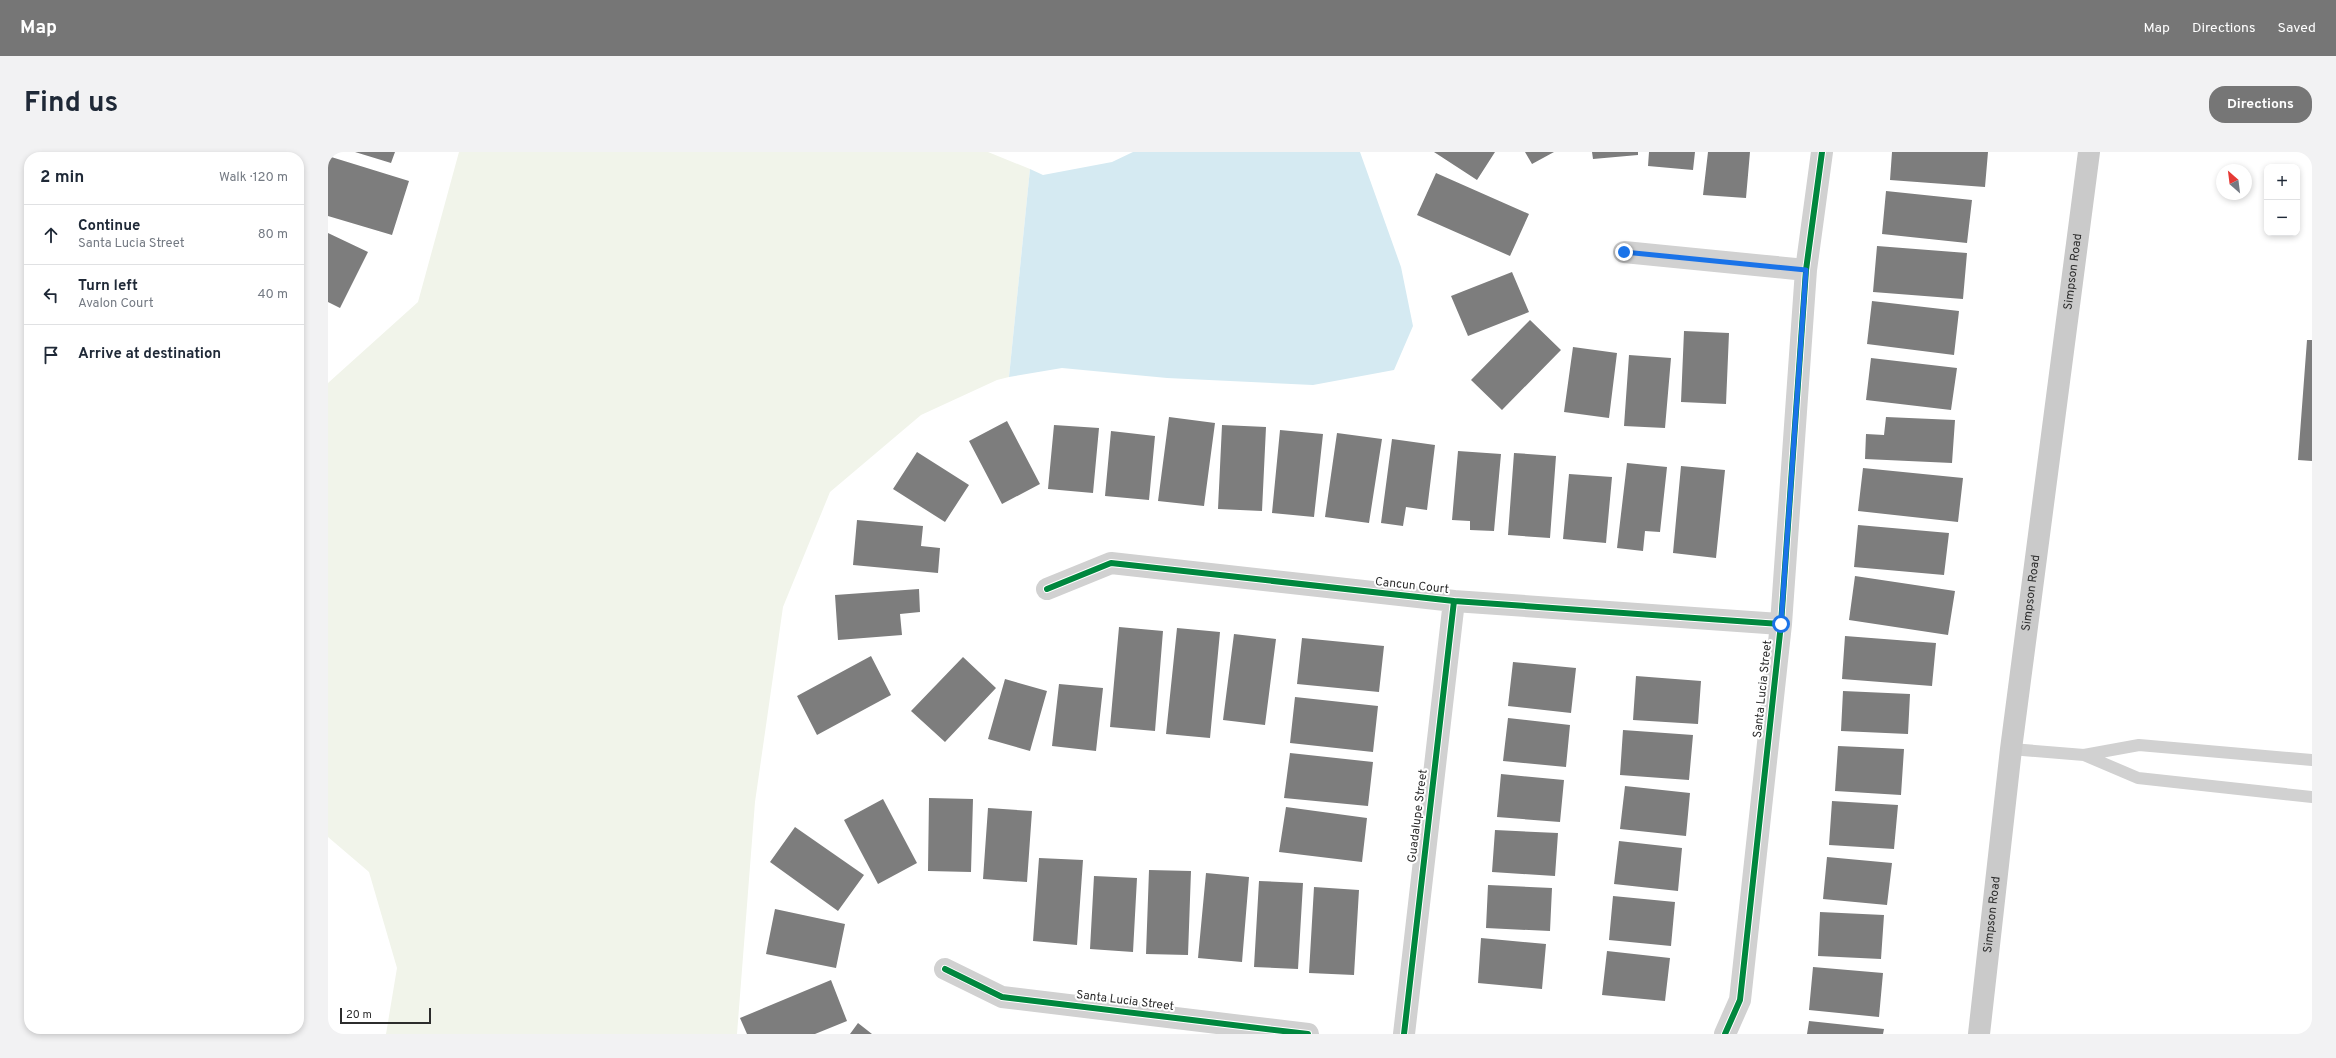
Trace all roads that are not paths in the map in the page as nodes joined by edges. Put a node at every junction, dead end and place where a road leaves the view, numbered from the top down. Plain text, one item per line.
1 (1822, 152) edge
2 (2089, 152) edge
3 (1624, 252) dead end
4 (1806, 270) junction
5 (1048, 589) dead end
6 (1454, 601) junction
7 (1781, 624) junction
8 (2011, 749) junction
9 (2084, 755) junction
10 (2312, 760) edge
11 (2312, 797) edge
12 (945, 969) dead end
13 (1308, 1034) edge
14 (1404, 1034) edge
15 (1725, 1034) edge
16 (1979, 1034) edge

1 - 4 street, Santa Lucia Street
2 - 8 main road, Simpson Road
3 - 4 street
4 - 7 street, Santa Lucia Street
5 - 6 street, Cancun Court
6 - 7 street, Cancun Court
6 - 14 street, Guadalupe Street
7 - 15 street, Santa Lucia Street
8 - 9 lane
8 - 16 main road, Simpson Road
9 - 10 lane
9 - 11 lane
12 - 13 street, Santa Lucia Street

